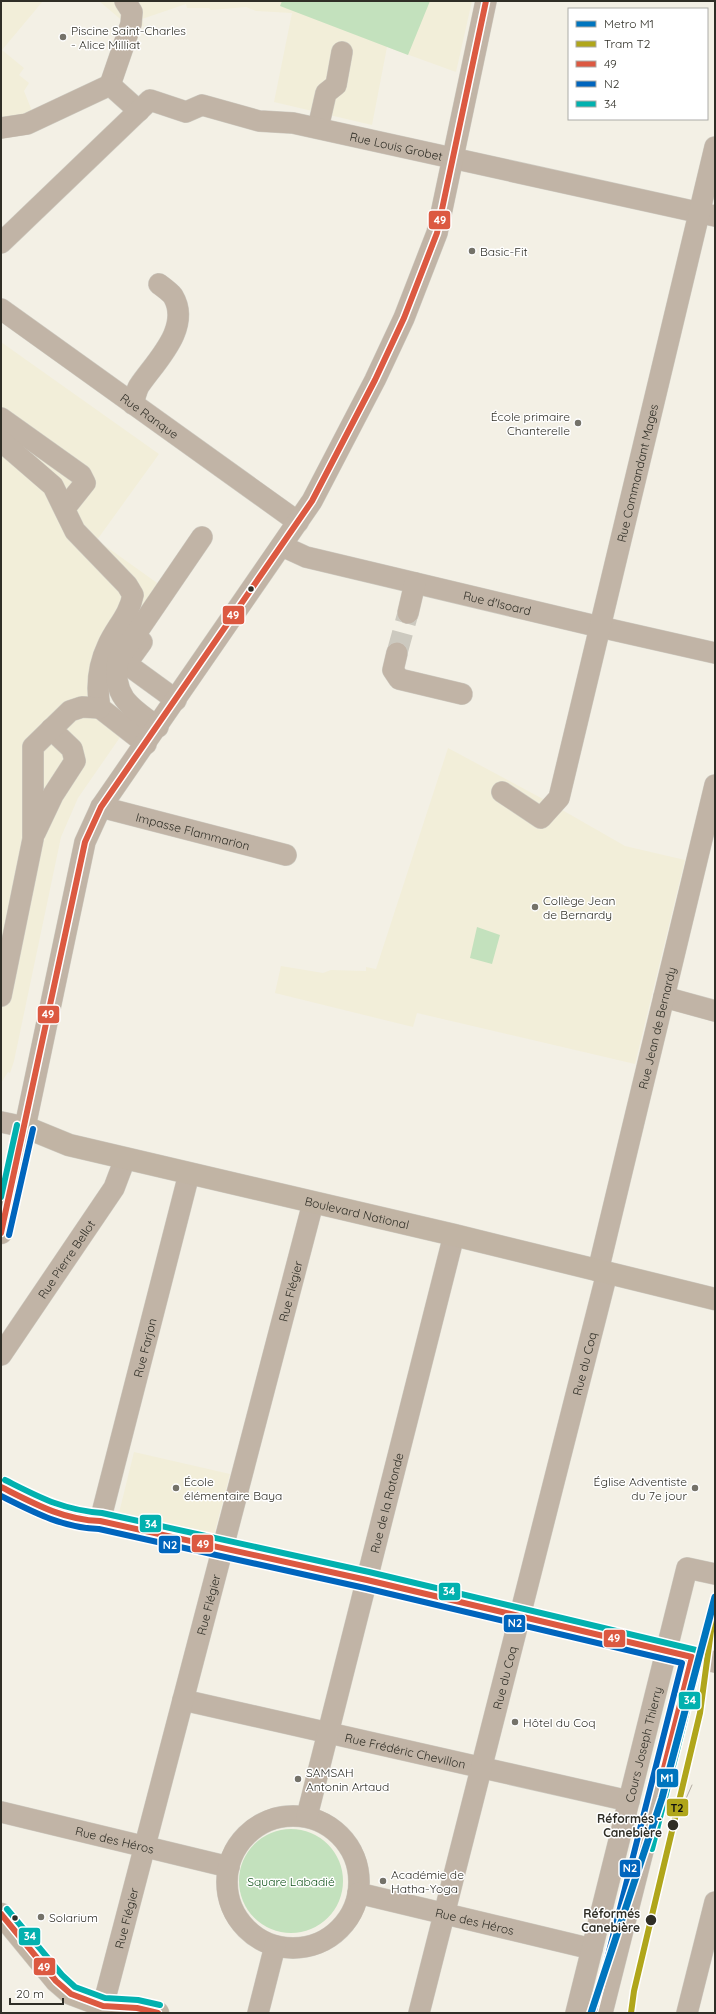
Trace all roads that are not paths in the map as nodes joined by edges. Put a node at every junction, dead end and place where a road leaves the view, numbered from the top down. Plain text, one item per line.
1 (125, 1) edge
2 (486, 1) edge
3 (342, 52) dead end
4 (110, 85) junction
5 (145, 106) junction
6 (1, 128) edge
7 (318, 128) junction
8 (715, 147) edge
9 (453, 157) junction
10 (707, 215) edge
11 (1, 244) edge
12 (159, 284) dead end
13 (1, 309) edge
14 (133, 404) junction
15 (1, 418) edge
16 (1, 441) edge
17 (65, 508) junction
18 (298, 522) junction
19 (282, 546) junction
20 (415, 583) junction
21 (408, 613) tunnel mouth
22 (600, 628) junction
23 (715, 652) edge
24 (397, 653) tunnel mouth
25 (462, 694) dead end
26 (176, 700) junction
27 (100, 708) junction
28 (158, 727) junction
29 (51, 729) junction
30 (146, 744) junction
31 (715, 785) edge
32 (502, 792) dead end
33 (101, 807) junction
34 (33, 839) junction
35 (286, 855) dead end
36 (1, 996) edge
37 (664, 997) junction
38 (715, 1011) edge
39 (1, 1122) edge
40 (25, 1128) junction
41 (124, 1159) junction
42 (189, 1174) junction
43 (313, 1203) junction
44 (1, 1233) edge
45 (454, 1235) junction
46 (603, 1272) junction
47 (715, 1299) edge
48 (1, 1355) edge
49 (1, 1487) edge
50 (100, 1521) junction
51 (222, 1549) junction
52 (715, 1574) edge
53 (367, 1580) junction
54 (520, 1616) junction
55 (666, 1651) junction
56 (692, 1657) junction
57 (715, 1662) edge
58 (183, 1700) junction
59 (328, 1732) junction
60 (481, 1768) junction
61 (629, 1801) junction
62 (1, 1812) edge
63 (307, 1816) junction
64 (144, 1847) junction
65 (229, 1867) junction
66 (358, 1893) junction
67 (715, 1902) edge
68 (1, 1914) edge
69 (444, 1914) junction
70 (275, 1946) junction
71 (592, 1949) junction
72 (102, 2009) edge
73 (158, 2013) edge
74 (258, 2013) edge
75 (418, 2013) edge
76 (576, 2013) edge
77 (602, 2013) edge
78 (687, 2013) edge

1 - 4 street
2 - 9 street
3 - 7 street
4 - 5 street
4 - 6 street
5 - 7 street, Rue Louis Grobet
5 - 11 street
7 - 9 street, Rue Louis Grobet
8 - 10 street, Rue Commandant Mages
9 - 10 street, Rue Louis Grobet
9 - 18 street
10 - 22 street, Rue Commandant Mages
12 - 14 street
13 - 14 street, Rue Ranque
14 - 18 street, Rue Ranque
15 - 17 street
16 - 17 street
17 - 27 street
18 - 19 street
19 - 20 street, Rue d'Isoard
19 - 26 street
20 - 21 street
20 - 22 street, Rue d'Isoard
22 - 23 street, Rue d'Isoard
22 - 32 street, Rue Commandant Mages
24 - 25 street
26 - 28 street
26 - 28 street
27 - 29 street
27 - 30 street
28 - 30 street
29 - 34 street
29 - 34 street
30 - 33 street
31 - 37 street, Rue Jean de Bernardy
33 - 35 street, Impasse Flammarion
33 - 40 street
34 - 36 street
37 - 38 street
37 - 46 street, Rue Jean de Bernardy
39 - 40 street, Boulevard National
40 - 41 main road, Boulevard National
40 - 44 main road
41 - 42 main road, Boulevard National
41 - 48 street, Rue Pierre Bellot
42 - 43 main road, Boulevard National
42 - 50 street, Rue Farjon
43 - 45 main road, Boulevard National
43 - 51 street, Rue Flégier
45 - 46 main road, Boulevard National
45 - 53 street, Rue de la Rotonde
46 - 47 main road, Boulevard National
46 - 54 street, Rue du Coq
49 - 50 street
50 - 51 street
51 - 53 street
51 - 58 street, Rue Flégier
52 - 55 street, Cours Joseph Thierry
53 - 54 street
53 - 59 street, Rue de la Rotonde
54 - 55 street
54 - 60 street, Rue du Coq
55 - 56 street
55 - 61 street, Cours Joseph Thierry
56 - 57 street
56 - 77 street
58 - 59 street, Rue Frédéric Chevillon
58 - 64 street, Rue Flégier
59 - 60 street, Rue Frédéric Chevillon
59 - 63 street, Rue de la Rotonde
60 - 61 street, Rue Frédéric Chevillon
60 - 69 street, Rue du Coq
61 - 71 street, Cours Joseph Thierry
62 - 64 street, Rue des Héros
63 - 65 street
63 - 66 street
64 - 65 street, Rue des Héros
64 - 72 street, Rue Flégier
65 - 70 street
66 - 69 street, Rue des Héros
66 - 70 street
67 - 78 street
68 - 72 main road
69 - 71 street, Rue des Héros
69 - 75 street, Rue du Coq
70 - 74 street
71 - 76 street, Cours Joseph Thierry
72 - 73 main road

